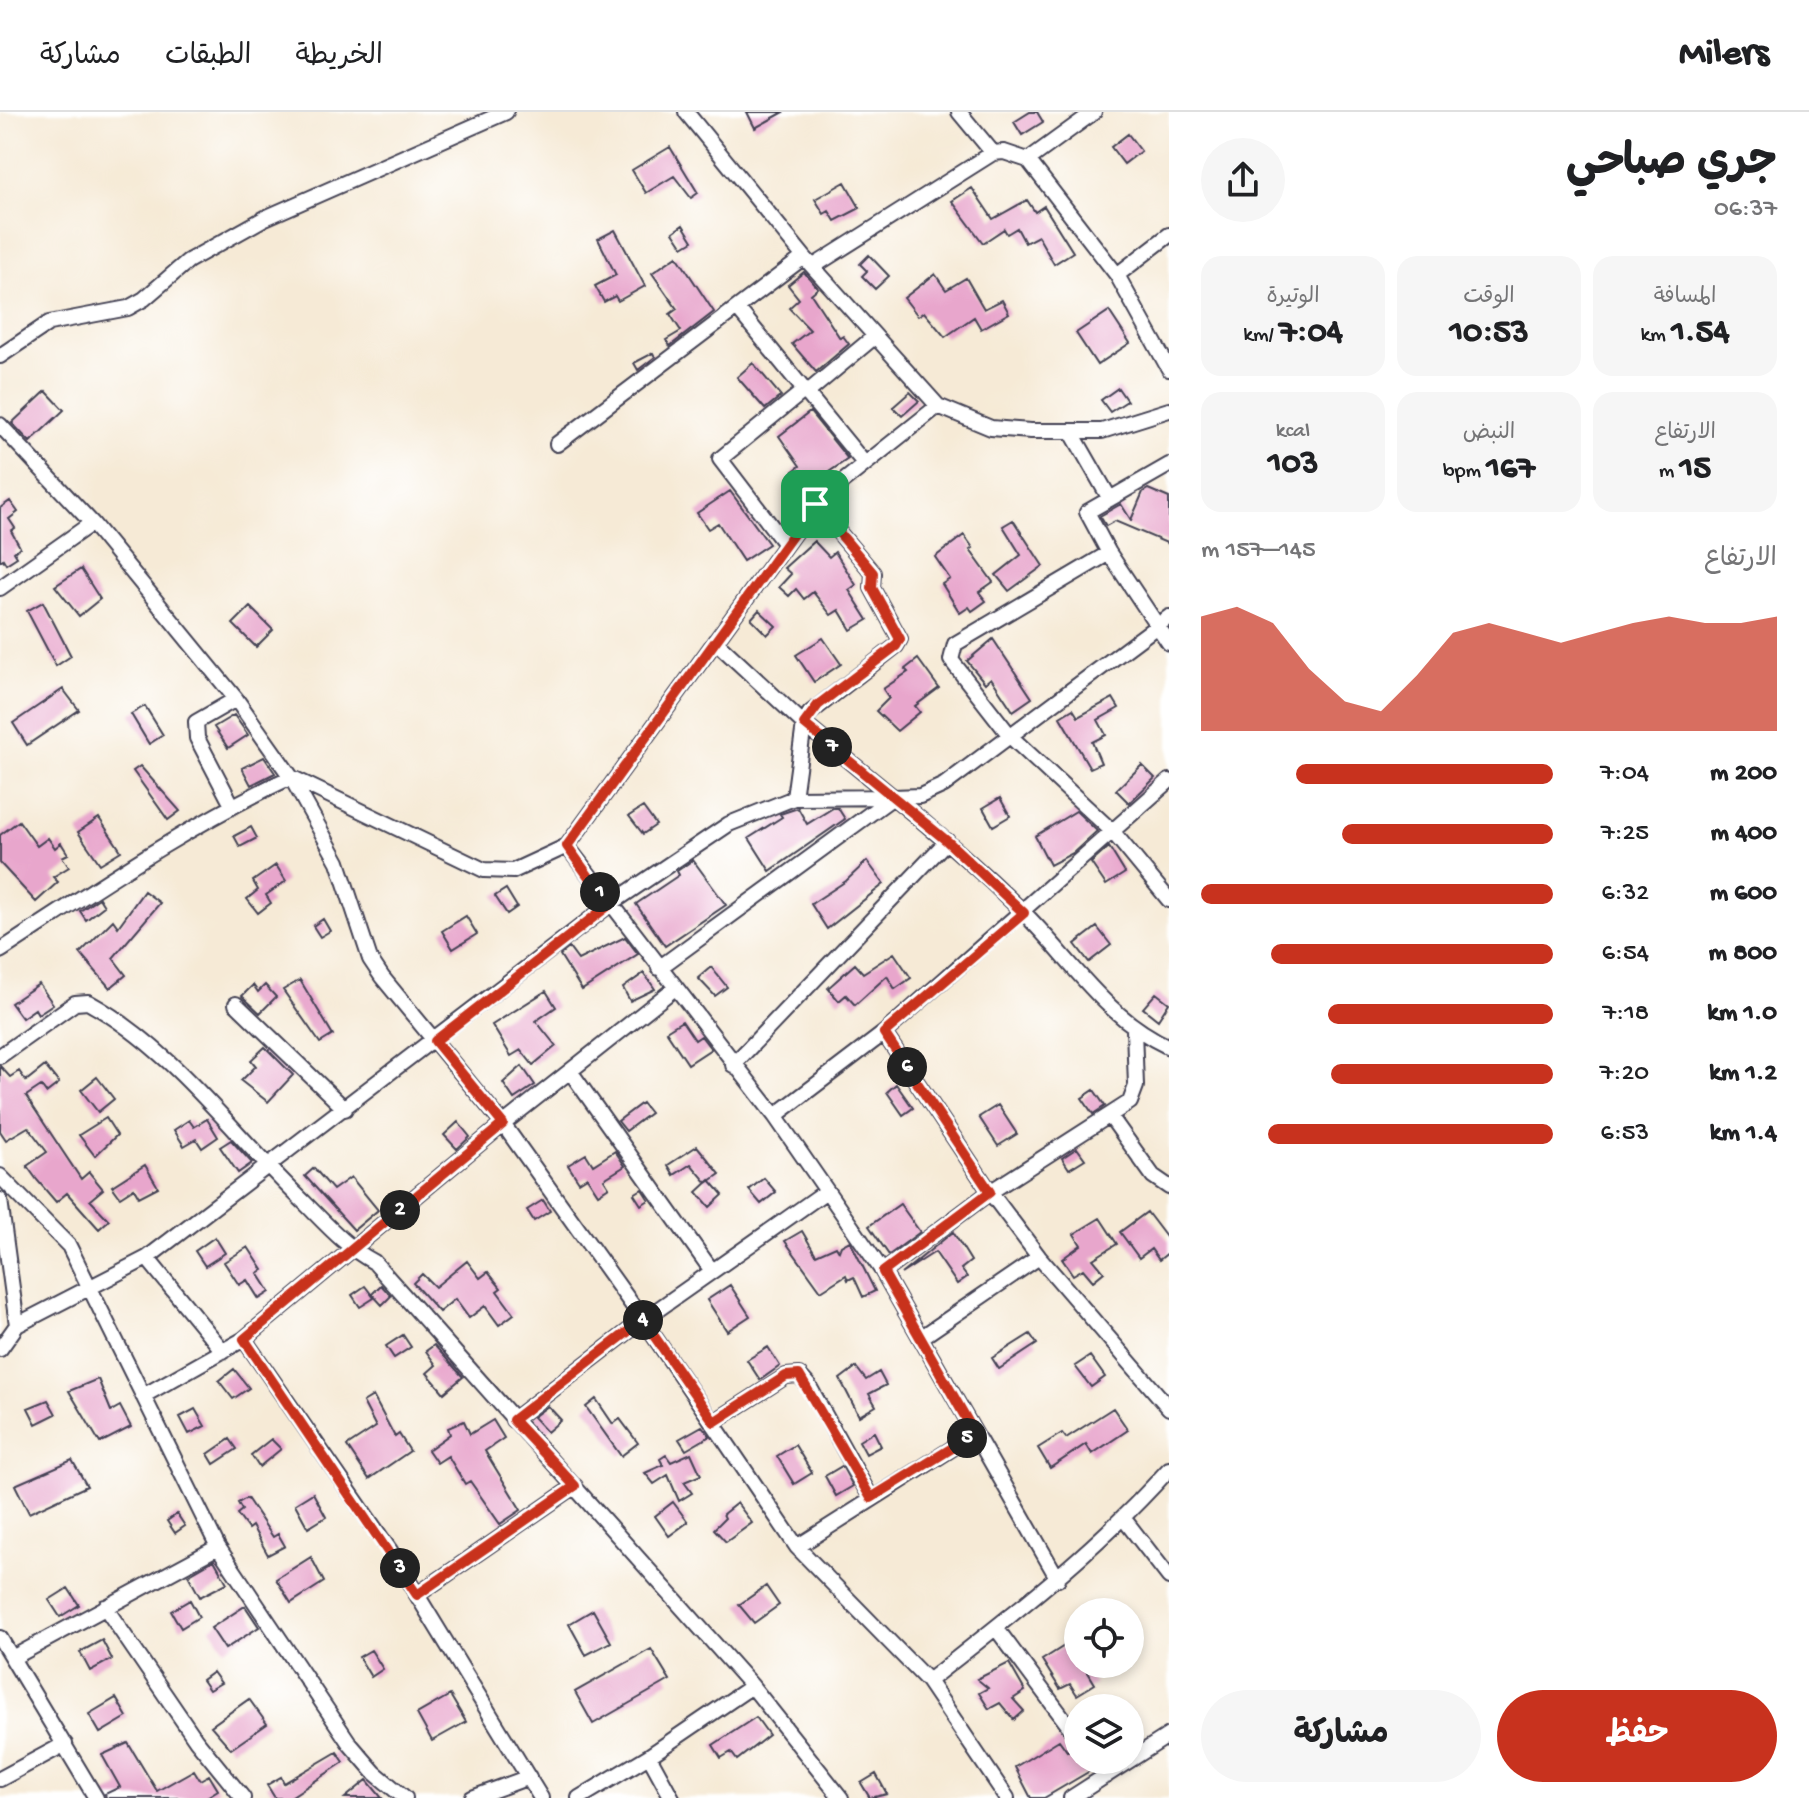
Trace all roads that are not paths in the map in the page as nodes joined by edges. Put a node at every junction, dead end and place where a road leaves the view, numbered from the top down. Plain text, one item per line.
1 (506, 112) edge
2 (686, 112) edge
3 (959, 112) edge
4 (1094, 112) edge
5 (993, 153) junction
6 (1028, 160) junction
7 (1169, 235) edge
8 (809, 262) junction
9 (1117, 275) junction
10 (737, 308) junction
11 (874, 337) junction
12 (0, 356) edge
13 (1169, 369) edge
14 (807, 391) junction
15 (938, 406) junction
16 (1169, 410) edge
17 (0, 425) edge
18 (1071, 431) junction
19 (557, 444) dead end
20 (864, 463) junction
21 (1169, 465) edge
22 (1110, 499) junction
23 (815, 504) junction
24 (92, 523) junction
25 (785, 544) junction
26 (1109, 553) junction
27 (0, 588) edge
28 (1163, 622) edge
29 (715, 641) junction
30 (1169, 643) edge
31 (236, 699) junction
32 (804, 724) junction
33 (1011, 737) junction
34 (291, 777) junction
35 (1169, 781) edge
36 (893, 797) junction
37 (794, 798) junction
38 (232, 805) junction
39 (1113, 832) junction
40 (947, 841) junction
41 (567, 846) junction
42 (1169, 900) edge
43 (609, 905) junction
44 (1024, 913) junction
45 (0, 951) edge
46 (659, 968) junction
47 (675, 988) junction
48 (236, 1004) dead end
49 (1134, 1029) junction
50 (884, 1033) junction
51 (435, 1041) junction
52 (1169, 1047) edge
53 (0, 1056) edge
54 (733, 1065) junction
55 (570, 1071) junction
56 (345, 1109) junction
57 (775, 1116) junction
58 (1110, 1116) junction
59 (503, 1124) junction
60 (268, 1168) junction
61 (0, 1176) edge
62 (1169, 1187) edge
63 (825, 1192) junction
64 (990, 1192) junction
65 (0, 1200) edge
66 (352, 1250) junction
67 (1039, 1257) junction
68 (147, 1258) junction
69 (712, 1271) junction
70 (883, 1272) junction
71 (87, 1288) junction
72 (643, 1320) junction
73 (17, 1325) junction
74 (922, 1337) junction
75 (244, 1339) junction
76 (0, 1349) edge
77 (223, 1351) junction
78 (143, 1396) junction
79 (1169, 1408) edge
80 (513, 1420) junction
81 (714, 1422) junction
82 (975, 1434) junction
83 (1169, 1469) edge
84 (575, 1486) junction
85 (871, 1498) junction
86 (1124, 1519) junction
87 (218, 1547) junction
88 (797, 1547) junction
89 (1169, 1577) edge
90 (1058, 1579) junction
91 (417, 1595) junction
92 (105, 1607) junction
93 (996, 1628) junction
94 (0, 1638) edge
95 (14, 1657) junction
96 (928, 1681) junction
97 (752, 1686) junction
98 (1064, 1719) edge
99 (1169, 1735) edge
100 (65, 1744) junction
101 (649, 1756) junction
102 (1106, 1776) joint
103 (529, 1777) junction
104 (0, 1779) edge
105 (96, 1798) edge
106 (243, 1798) edge
107 (405, 1798) edge
108 (472, 1798) edge
109 (541, 1798) edge
110 (579, 1798) edge
111 (672, 1798) edge
112 (841, 1798) edge
113 (1007, 1798) edge
114 (1071, 1798) edge

1 - 12 street
2 - 8 street
3 - 5 street
4 - 6 street
5 - 6 street
5 - 8 street
6 - 9 street
7 - 9 street
8 - 10 street
8 - 11 street
9 - 13 street
10 - 14 street
10 - 19 street
11 - 14 street
11 - 15 street
14 - 20 street
14 - 25 street
15 - 18 street
15 - 20 street
16 - 18 street
17 - 24 street
18 - 22 street
20 - 23 street
21 - 22 street
22 - 26 street
23 - 25 street
23 - 32 street
24 - 27 street
24 - 31 street
25 - 29 street
26 - 28 street
26 - 33 street
28 - 30 street
28 - 33 street
29 - 32 street
29 - 41 street
31 - 34 street
31 - 38 street
32 - 36 street
32 - 37 street
33 - 36 street
33 - 39 street
34 - 38 street
34 - 41 street
34 - 51 street
35 - 39 street
36 - 37 street
36 - 40 street
36 - 46 street
37 - 43 street
38 - 45 street
39 - 42 street
39 - 44 street
40 - 44 street
40 - 54 street
41 - 43 street
43 - 46 street
43 - 51 street
44 - 49 street
44 - 50 street
46 - 47 street
47 - 54 street
47 - 55 street
48 - 56 street
49 - 52 street
49 - 58 street
50 - 57 street
50 - 64 street
51 - 56 street
51 - 59 street
53 - 60 street
54 - 57 street
55 - 59 street
55 - 69 street
56 - 60 street
57 - 63 street
58 - 62 street
58 - 64 street
59 - 66 street
59 - 72 street
60 - 66 street
60 - 68 street
61 - 71 street
63 - 69 street
63 - 70 street
64 - 67 street
64 - 70 street
65 - 73 street
66 - 75 street
66 - 80 street
67 - 74 street
67 - 79 street
68 - 71 street
68 - 77 street
69 - 72 street
70 - 74 street
71 - 73 street
71 - 78 street
72 - 80 street
72 - 81 street
73 - 76 street
74 - 82 street
75 - 77 street
75 - 91 street
77 - 78 street
78 - 87 street
80 - 84 street
81 - 85 street
81 - 88 street
82 - 85 street
82 - 90 street
83 - 86 street
84 - 91 street
84 - 97 street
85 - 88 street
86 - 89 street
86 - 90 street
87 - 92 street
87 - 107 street
88 - 96 street
90 - 93 street
91 - 103 street
92 - 95 street
92 - 106 street
93 - 96 street
93 - 98 street
94 - 95 street
95 - 100 street
96 - 113 street
97 - 101 street
97 - 112 street
99 - 102 street
100 - 104 street
100 - 105 street
101 - 110 street
101 - 111 street
102 - 114 street
103 - 108 street
103 - 109 street

